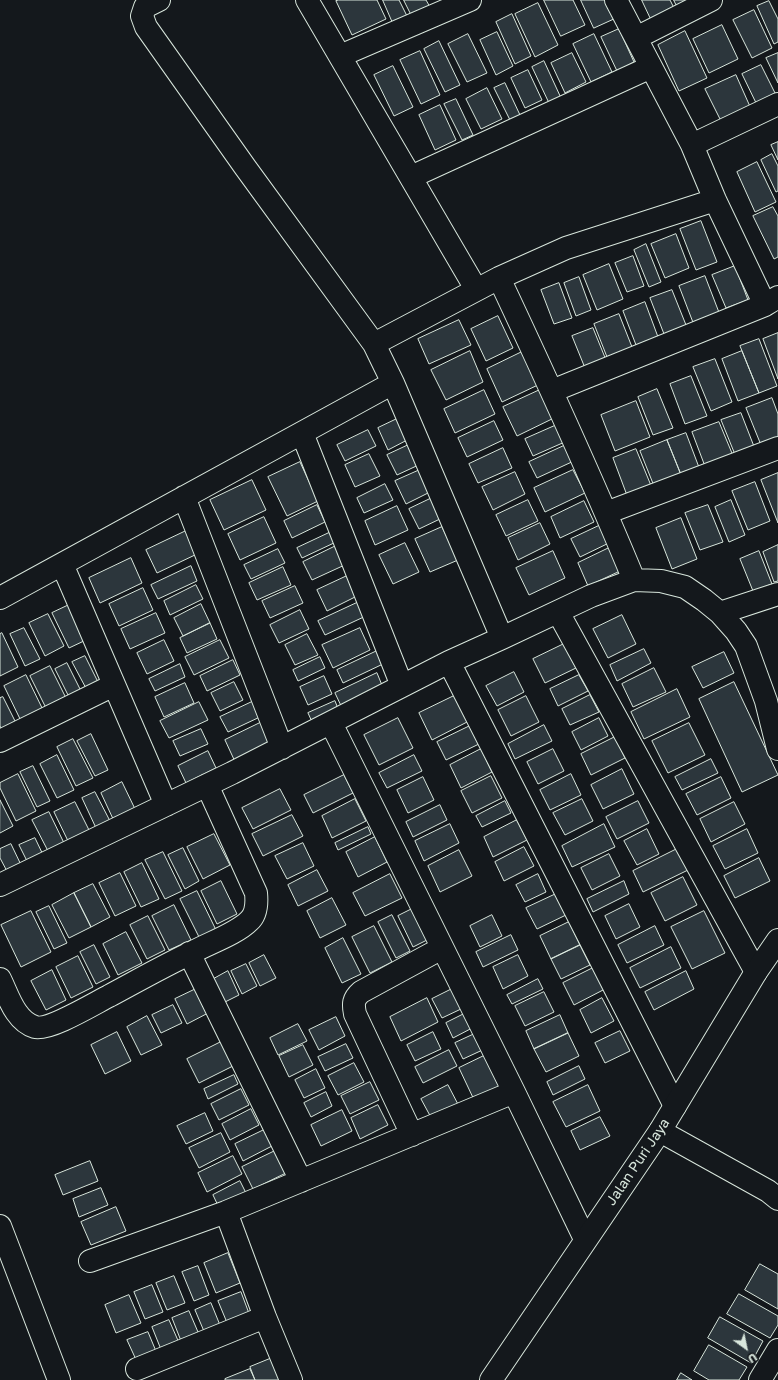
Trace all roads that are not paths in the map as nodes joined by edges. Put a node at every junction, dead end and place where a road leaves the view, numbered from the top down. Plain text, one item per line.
1 (159, 0) edge
2 (307, 0) edge
3 (470, 0) edge
4 (616, 0) edge
5 (711, 0) edge
6 (636, 38) junction
7 (340, 56) junction
8 (651, 67) junction
9 (778, 104) edge
10 (692, 145) junction
11 (411, 177) junction
12 (715, 200) junction
13 (499, 278) junction
14 (476, 289) junction
15 (772, 301) edge
16 (374, 344) junction
17 (393, 383) junction
18 (552, 391) junction
19 (302, 433) junction
20 (778, 448) edge
21 (184, 497) junction
22 (606, 513) junction
23 (62, 564) junction
24 (634, 580) junction
25 (778, 594) edge
26 (0, 598) edge
27 (558, 612) junction
28 (720, 614) junction
29 (502, 638) junction
30 (449, 662) junction
31 (114, 685) junction
32 (402, 686) junction
33 (330, 723) junction
34 (0, 741) edge
35 (282, 748) junction
36 (778, 749) edge
37 (207, 785) junction
38 (166, 805) junction
39 (0, 885) edge
40 (778, 940) edge
41 (442, 948) junction
42 (189, 953) junction
43 (756, 972) junction
44 (0, 979) edge
45 (514, 1092) junction
46 (675, 1106) junction
47 (660, 1131) junction
48 (412, 1135) junction
49 (301, 1181) junction
50 (773, 1195) edge
51 (226, 1212) junction
52 (0, 1226) edge
53 (585, 1239) junction
54 (4, 1250) edge
55 (90, 1261) dead end
56 (265, 1317) junction
57 (778, 1350) edge
58 (136, 1369) dead end
59 (59, 1380) edge
60 (291, 1380) edge
61 (491, 1380) edge
62 (760, 1380) edge

1 - 16 street
2 - 7 street
3 - 7 street
4 - 6 street
5 - 6 street
6 - 8 street
7 - 11 street
8 - 10 street
8 - 11 street
9 - 10 street
10 - 12 street
11 - 14 street
12 - 13 street
12 - 15 street
13 - 14 street
13 - 18 street
14 - 16 street
15 - 18 street
16 - 17 street
17 - 19 street
17 - 29 street
18 - 22 street
19 - 21 street
19 - 32 street
20 - 22 street
21 - 23 street
21 - 35 street
22 - 24 street
23 - 26 street
23 - 31 street
24 - 27 street
24 - 28 street
25 - 28 street
27 - 29 street
27 - 43 street
28 - 36 street
29 - 30 street
30 - 32 street
30 - 46 street
31 - 34 street
31 - 38 street
32 - 33 street
33 - 35 street
33 - 41 street
35 - 37 street
37 - 38 street
37 - 42 street
38 - 39 street
40 - 43 street, Jalan Puri Jaya
41 - 45 street
41 - 48 street
42 - 44 street
42 - 49 street
43 - 46 street, Jalan Puri Jaya
45 - 48 street
45 - 53 street
46 - 47 street, Jalan Puri Jaya
47 - 50 street
47 - 53 street, Jalan Puri Jaya
48 - 49 street
49 - 51 street
51 - 55 street
51 - 56 street
52 - 54 street
53 - 61 street, Jalan Puri Jaya
54 - 59 street
56 - 58 street
56 - 60 street
57 - 62 street

